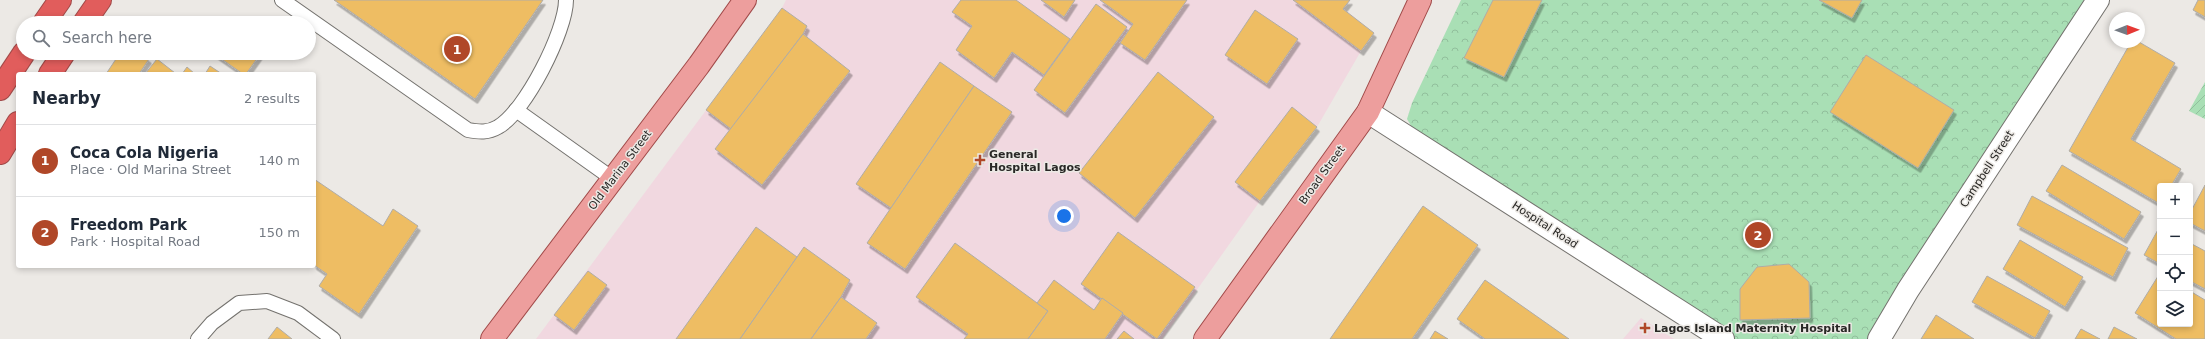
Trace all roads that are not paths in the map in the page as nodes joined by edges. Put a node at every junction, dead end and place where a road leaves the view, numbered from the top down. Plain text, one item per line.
1 (60, 0) edge
2 (100, 0) edge
3 (282, 0) edge
4 (566, 0) edge
5 (745, 0) edge
6 (1420, 0) edge
7 (2098, 0) edge
8 (49, 16) edge
9 (89, 16) edge
10 (305, 16) edge
11 (316, 24) edge
12 (19, 60) edge
13 (59, 60) edge
14 (51, 72) edge
15 (0, 89) edge
16 (516, 110) junction
17 (1368, 112) junction
18 (14, 128) edge
19 (0, 153) edge
20 (613, 179) junction
21 (198, 339) edge
22 (333, 339) edge
23 (492, 339) edge
24 (1205, 339) edge
25 (1723, 339) edge
26 (1879, 339) edge

1 - 8 highway
2 - 9 highway
3 - 10 lane
4 - 16 lane
5 - 20 main road, Old Marina Street
6 - 17 main road, Broad Street
7 - 26 street, Campbell Street
11 - 16 lane
12 - 15 highway
13 - 14 highway
16 - 20 lane
17 - 24 main road, Broad Street
17 - 25 street, Hospital Road
18 - 19 highway
20 - 23 main road, Old Marina Street
21 - 22 lane

